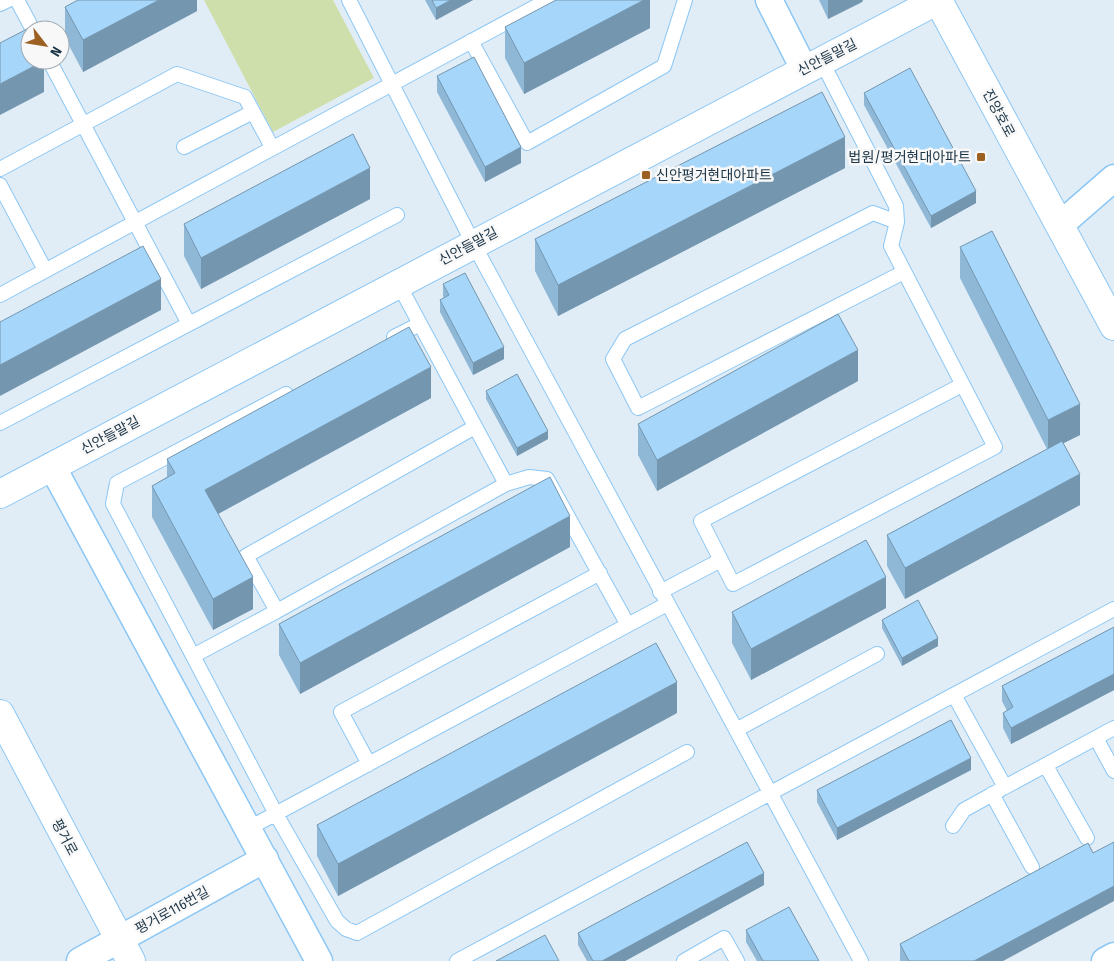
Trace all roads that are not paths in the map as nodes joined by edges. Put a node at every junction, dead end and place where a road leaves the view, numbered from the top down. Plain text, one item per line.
1 (8, 0) edge
2 (17, 0) edge
3 (349, 0) edge
4 (548, 0) edge
5 (685, 0) edge
6 (769, 0) edge
7 (938, 0) edge
8 (0, 4) edge
9 (28, 20) edge
10 (471, 41) junction
11 (812, 64) junction
12 (54, 70) edge
13 (392, 84) junction
14 (253, 112) junction
15 (82, 123) junction
16 (184, 147) dead end
17 (272, 147) junction
18 (0, 169) edge
19 (1114, 178) edge
20 (0, 184) edge
21 (397, 215) dead end
22 (135, 222) junction
23 (897, 222) junction
24 (1060, 225) junction
25 (474, 243) junction
26 (45, 270) junction
27 (904, 272) junction
28 (398, 283) junction
29 (0, 295) edge
30 (189, 324) junction
31 (420, 324) junction
32 (1114, 326) edge
33 (385, 342) edge
34 (962, 385) junction
35 (299, 388) edge
36 (0, 423) edge
37 (475, 427) junction
38 (52, 466) junction
39 (506, 484) junction
40 (0, 494) edge
41 (721, 560) junction
42 (600, 574) junction
43 (663, 598) junction
44 (1114, 609) edge
45 (277, 611) junction
46 (628, 625) junction
47 (877, 654) dead end
48 (193, 656) junction
49 (954, 695) junction
50 (0, 714) edge
51 (1114, 728) edge
52 (736, 730) junction
53 (1096, 738) junction
54 (686, 752) dead end
55 (369, 764) junction
56 (1046, 766) junction
57 (1114, 771) edge
58 (1005, 787) junction
59 (770, 794) junction
60 (992, 794) junction
61 (276, 814) junction
62 (953, 826) dead end
63 (249, 828) junction
64 (1087, 838) dead end
65 (265, 859) junction
66 (1032, 867) dead end
67 (125, 950) edge
68 (1114, 956) edge
69 (80, 961) edge
70 (318, 961) edge
71 (457, 961) edge
72 (684, 961) edge
73 (737, 961) edge
74 (862, 961) edge
75 (1105, 961) edge

1 - 8 lane
2 - 9 lane
3 - 13 lane
4 - 10 lane
5 - 10 lane
6 - 11 street
7 - 11 street, 신안들말길
7 - 24 street, 진양호로
10 - 13 lane
11 - 23 lane
11 - 25 street, 신안들말길
12 - 15 lane
13 - 17 lane
13 - 25 lane
14 - 15 lane
14 - 16 lane
14 - 17 lane
15 - 18 lane
15 - 22 lane
17 - 22 lane
19 - 24 street
20 - 26 lane
21 - 30 lane
22 - 26 lane
22 - 30 lane
23 - 27 lane
23 - 27 lane
24 - 32 street, 진양호로
25 - 28 street, 신안들말길
25 - 43 lane
26 - 29 lane
27 - 34 lane
28 - 31 lane
28 - 38 street, 신안들말길
30 - 36 lane
31 - 33 lane
31 - 37 lane
34 - 41 lane
34 - 41 lane
35 - 48 lane
37 - 39 lane
37 - 45 lane
38 - 40 street, 신안들말길
38 - 63 street
39 - 42 lane
39 - 45 lane
41 - 43 lane
42 - 46 lane
42 - 55 lane
43 - 46 lane
43 - 52 lane
44 - 49 lane
45 - 48 lane
46 - 55 lane
47 - 52 lane
48 - 61 lane
49 - 58 lane
49 - 59 lane
50 - 67 street, 평거로
51 - 53 lane
52 - 59 lane
53 - 56 lane
53 - 57 lane
54 - 61 lane
55 - 61 lane
56 - 58 lane
56 - 64 lane
58 - 60 lane
59 - 71 lane
59 - 74 lane
60 - 62 lane
60 - 66 lane
61 - 63 lane
63 - 65 street
65 - 67 street, 평거로116번길
65 - 70 street
67 - 69 street, 평거로116번길
68 - 75 street
72 - 73 lane

